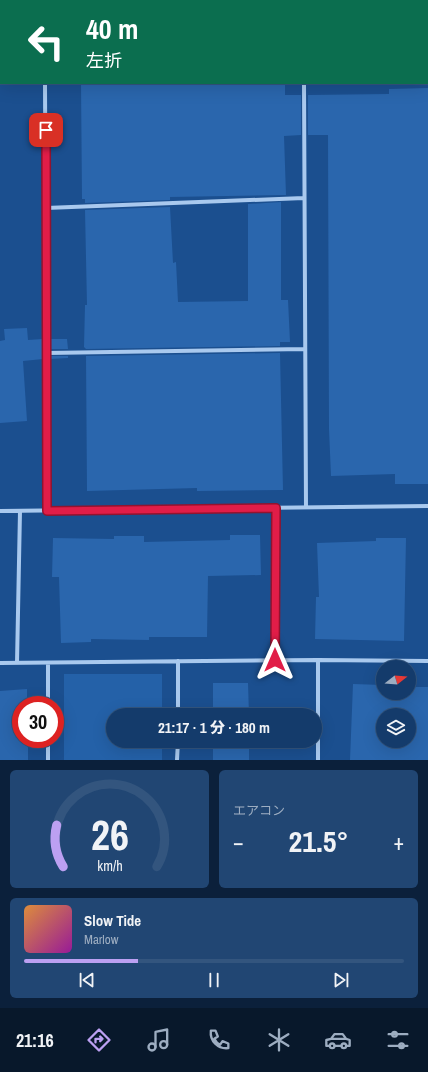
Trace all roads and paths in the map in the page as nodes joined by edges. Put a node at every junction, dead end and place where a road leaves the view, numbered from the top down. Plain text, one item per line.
1 (46, 84) edge
2 (304, 84) edge
3 (304, 198) junction
4 (46, 208) junction
5 (305, 349) junction
6 (47, 353) junction
7 (428, 506) edge
8 (306, 507) junction
9 (276, 508) junction
10 (0, 511) edge
11 (20, 511) junction
12 (47, 511) junction
13 (275, 660) junction
14 (318, 660) junction
15 (178, 661) junction
16 (428, 661) edge
17 (0, 663) edge
18 (17, 663) junction
19 (48, 663) junction
20 (48, 696) edge
21 (178, 708) edge
22 (48, 748) edge
23 (178, 748) edge
24 (48, 760) edge
25 (177, 760) edge
26 (318, 760) edge

1 - 4 street
2 - 3 street
3 - 4 street
3 - 5 street
4 - 6 street
5 - 6 street
5 - 8 street
6 - 12 street
7 - 8 street
8 - 9 street
9 - 12 street
9 - 13 street
10 - 11 street
11 - 12 street
11 - 18 street
13 - 14 street
13 - 15 street
14 - 16 street
14 - 26 street
15 - 19 street
15 - 21 street
17 - 18 street
18 - 19 street
19 - 20 street
22 - 24 street
23 - 25 street

